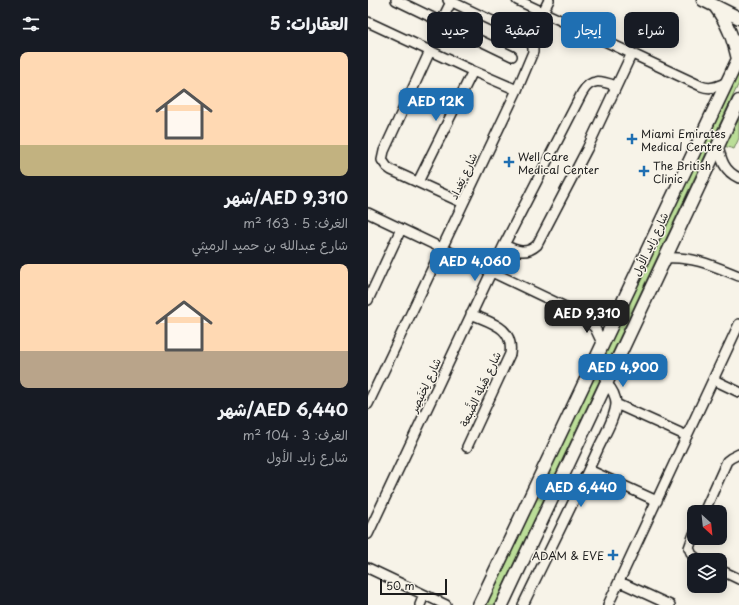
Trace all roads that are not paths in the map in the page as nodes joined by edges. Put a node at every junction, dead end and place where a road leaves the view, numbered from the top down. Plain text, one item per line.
1 (396, 0) edge
2 (450, 0) edge
3 (517, 0) edge
4 (549, 0) edge
5 (703, 0) edge
6 (715, 6) junction
7 (445, 12) edge
8 (543, 12) joint
9 (427, 15) edge
10 (553, 17) edge
11 (739, 18) edge
12 (369, 25) edge
13 (483, 42) edge
14 (430, 51) junction
15 (632, 53) junction
16 (512, 56) dead end
17 (739, 58) edge
18 (473, 71) junction
19 (727, 82) junction
20 (616, 86) junction
21 (517, 90) junction
22 (739, 101) edge
23 (718, 144) junction
24 (736, 177) edge
25 (418, 182) junction
26 (463, 203) junction
27 (368, 213) edge
28 (401, 229) junction
29 (504, 245) junction
30 (442, 248) junction
31 (665, 258) junction
32 (492, 272) junction
33 (739, 276) edge
34 (368, 300) edge
35 (619, 310) junction
36 (471, 314) junction
37 (582, 315) junction
38 (739, 324) edge
39 (602, 345) junction
40 (714, 380) junction
41 (606, 383) junction
42 (739, 392) edge
43 (368, 404) edge
44 (616, 404) junction
45 (687, 436) junction
46 (467, 447) dead end
47 (739, 454) edge
48 (589, 470) junction
49 (657, 501) junction
50 (707, 505) edge
51 (368, 534) edge
52 (368, 568) edge
53 (727, 573) edge
54 (739, 579) edge
55 (620, 582) junction
56 (424, 595) junction
57 (420, 605) edge
58 (446, 605) edge
59 (477, 605) edge
60 (502, 605) edge
61 (523, 605) edge
62 (608, 605) edge
63 (670, 605) edge

1 - 9 street
2 - 7 street
2 - 21 street, شارع بَغداد
3 - 8 street
4 - 8 street
5 - 6 main road
6 - 11 main road
6 - 17 main road
10 - 15 street
12 - 14 street
13 - 16 street
14 - 18 street
14 - 25 street
15 - 19 street
15 - 20 street
17 - 19 main road, شارع زايد الأول
18 - 21 street
18 - 25 street
19 - 35 main road, شارع زايد الأول
20 - 29 street, شارع لِخنَيصِر
20 - 29 street
21 - 26 street, شارع بَغداد
22 - 23 main road, شارع زايد الأول
23 - 24 street
23 - 31 main road, شارع زايد الأول
25 - 26 street
26 - 30 street, شارع بَغداد
27 - 28 street
28 - 30 street
28 - 34 street
29 - 32 street, شارع لِخنَيصِر
30 - 32 street
30 - 43 street, شارع بَغداد
31 - 33 street
31 - 41 main road, شارع زايد الأول
32 - 36 street, شارع لِخنَيصِر
32 - 37 street
35 - 37 street
35 - 39 main road, شارع زايد الأول
36 - 46 street, شارع هَيلة الضَّبعة
36 - 51 street, شارع لِخنَيصِر
37 - 39 street
38 - 40 street
39 - 59 main road, شارع زايد الأول
40 - 42 street
40 - 45 street
41 - 44 street
41 - 60 main road, شارع زايد الأول
44 - 45 street
44 - 48 street
45 - 49 street
47 - 50 street
48 - 49 street
48 - 61 street
49 - 55 street
52 - 56 street
53 - 54 street
55 - 62 street
55 - 63 street
56 - 57 street
56 - 58 street

